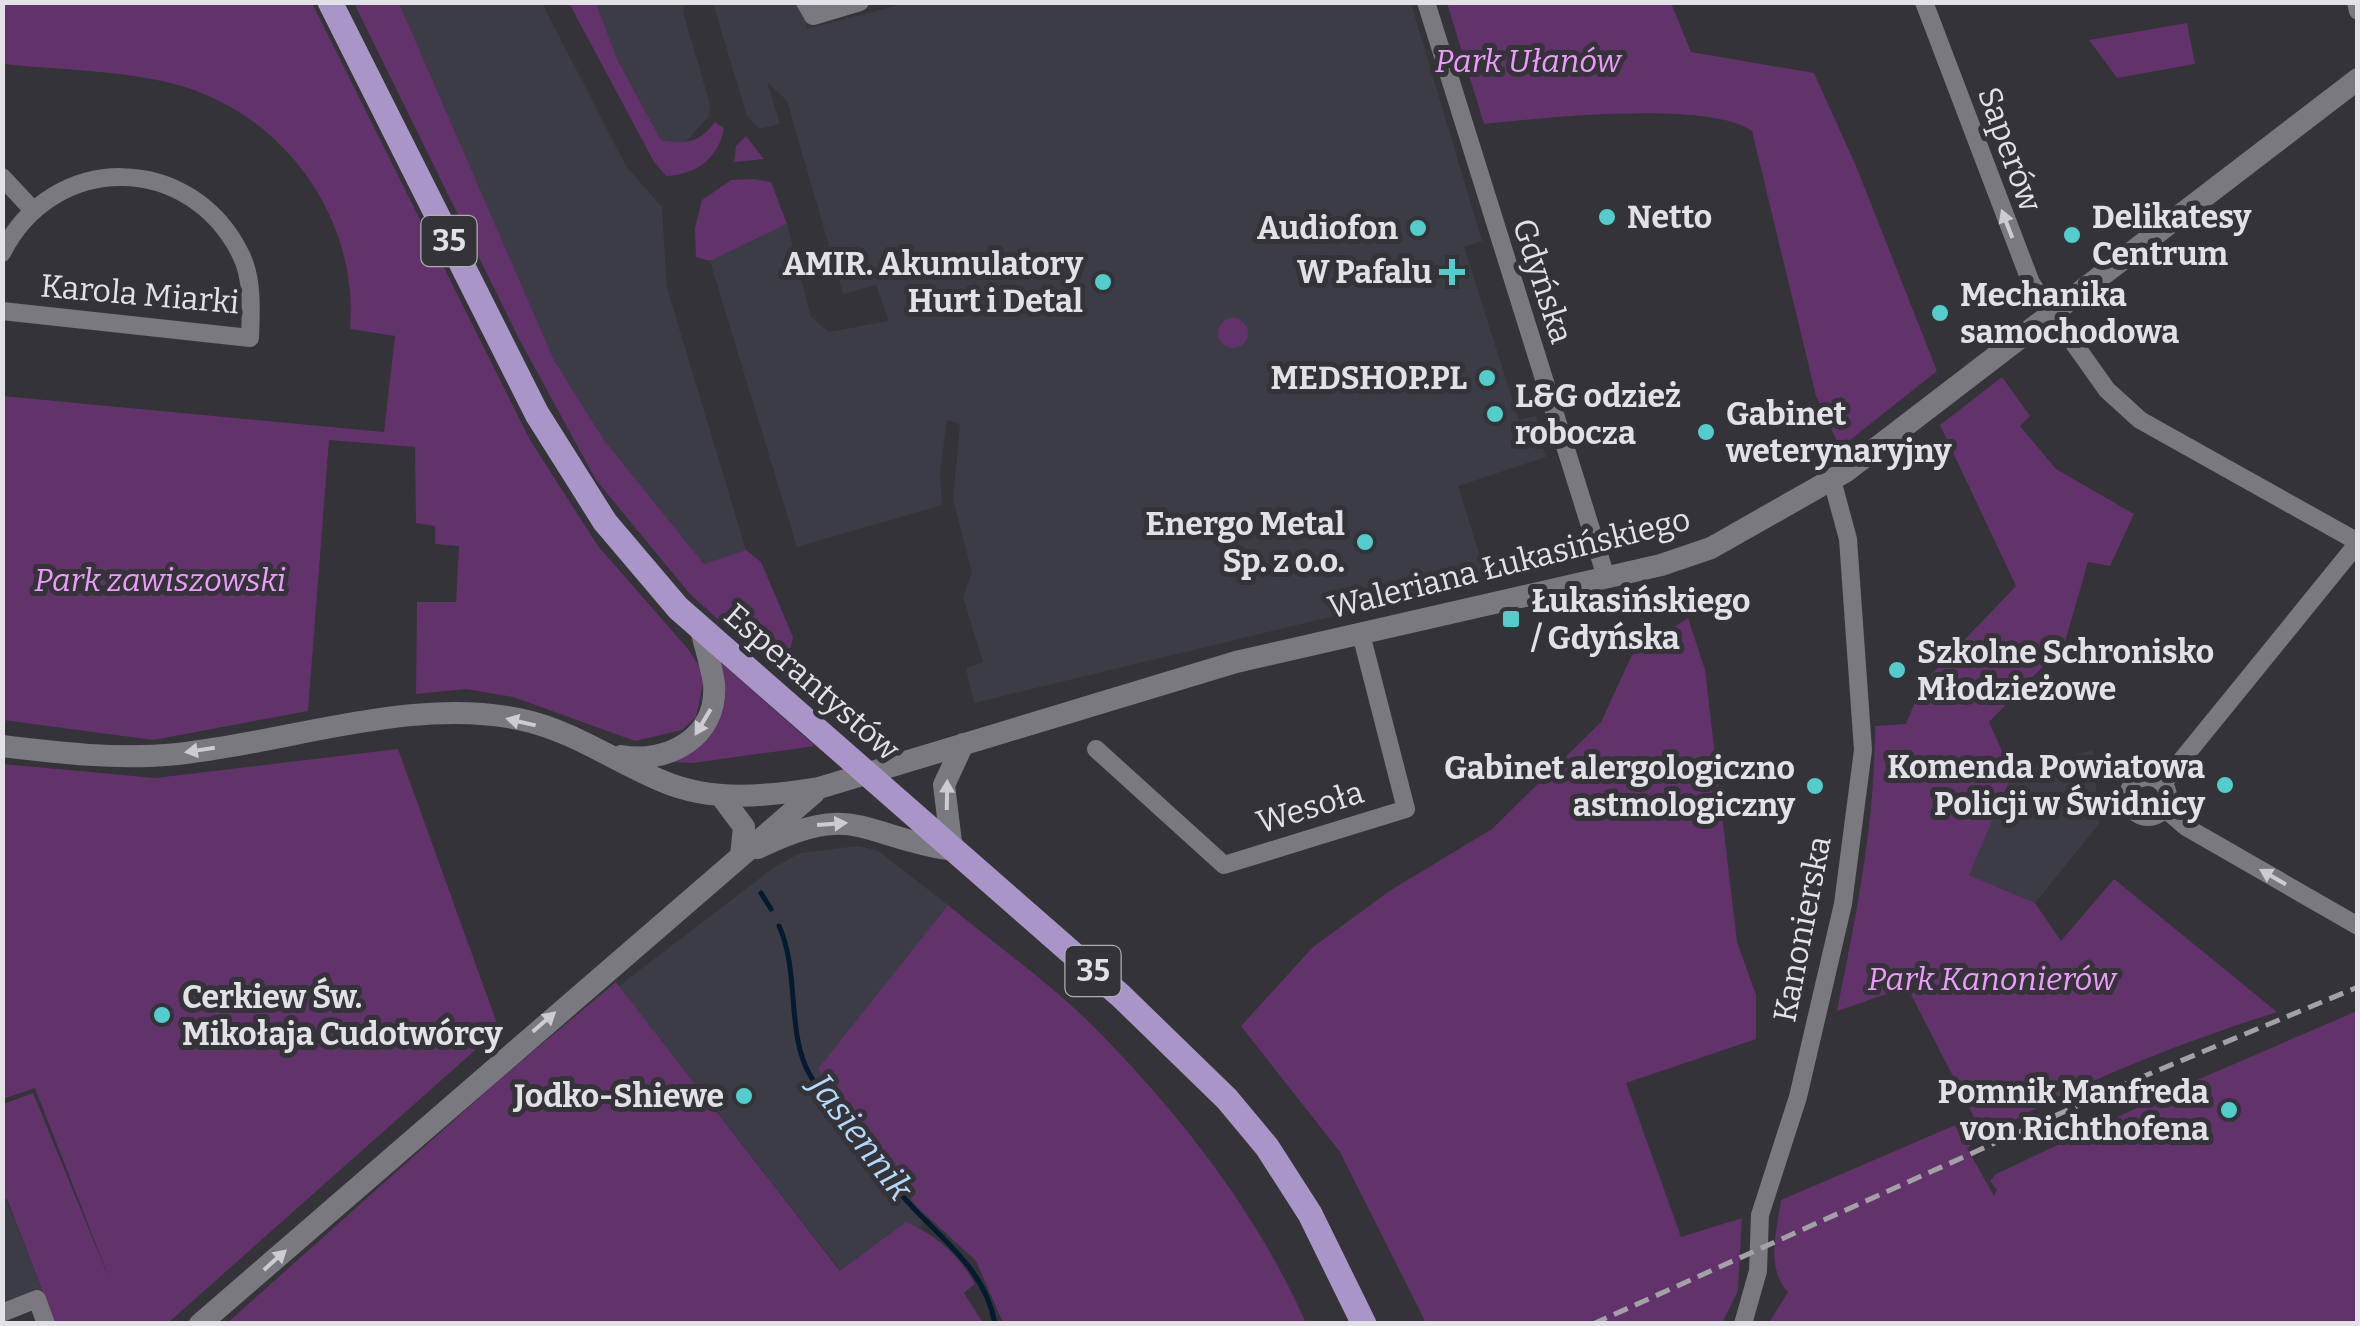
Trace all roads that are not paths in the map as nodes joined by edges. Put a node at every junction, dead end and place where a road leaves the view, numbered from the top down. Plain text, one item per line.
1 (330, 2) edge
2 (805, 2) edge
3 (860, 2) edge
4 (1426, 2) edge
5 (1924, 2) edge
6 (2356, 2) edge
7 (2358, 11) edge
8 (2358, 80) edge
9 (2, 177) edge
10 (31, 208) junction
11 (2, 252) edge
12 (2, 312) edge
13 (2048, 312) junction
14 (1832, 480) junction
15 (2358, 542) edge
16 (1606, 577) junction
17 (702, 629) junction
18 (1361, 634) junction
19 (963, 744) junction
20 (2, 746) edge
21 (1096, 749) dead end
22 (613, 755) junction
23 (870, 773) junction
24 (2163, 783) junction
25 (820, 788) junction
26 (721, 796) junction
27 (2165, 809) junction
28 (952, 850) junction
29 (742, 856) junction
30 (2358, 926) edge
31 (2, 1313) edge
32 (46, 1324) edge
33 (200, 1324) edge
34 (1364, 1324) edge
35 (1743, 1324) edge

1 - 17 main road, Esperantystów / 35
2 - 3 street
4 - 16 street, Gdyńska
13 -> 5 street, Saperów
6 - 7 street
8 - 13 street, Waleriana Łukasińskiego
9 - 10 street
10 - 11 street, Karola Miarki
10 - 12 street, Karola Miarki
13 - 14 street, Waleriana Łukasińskiego
13 - 15 street, Saperów
14 - 16 street, Waleriana Łukasińskiego
14 - 35 street, Kanonierska
15 - 24 street
16 - 18 street, Waleriana Łukasińskiego
17 -> 22 street, Waleriana Łukasińskiego
17 - 23 main road, Esperantystów / 35
18 - 19 street, Waleriana Łukasińskiego
18 - 21 street, Wesoła
19 - 23 street, Waleriana Łukasińskiego
28 -> 19 street
22 -> 20 street, Waleriana Łukasińskiego
22 - 26 street, Waleriana Łukasińskiego
23 - 25 street, Waleriana Łukasińskiego
23 - 28 main road, Esperantystów / 35
24 - 27 street
24 - 27 street
25 - 26 street, Waleriana Łukasińskiego
25 - 29 street
26 - 29 street
30 -> 27 street
29 -> 28 street
28 - 34 main road, Esperantystów / 35
33 -> 29 street
31 - 32 street

